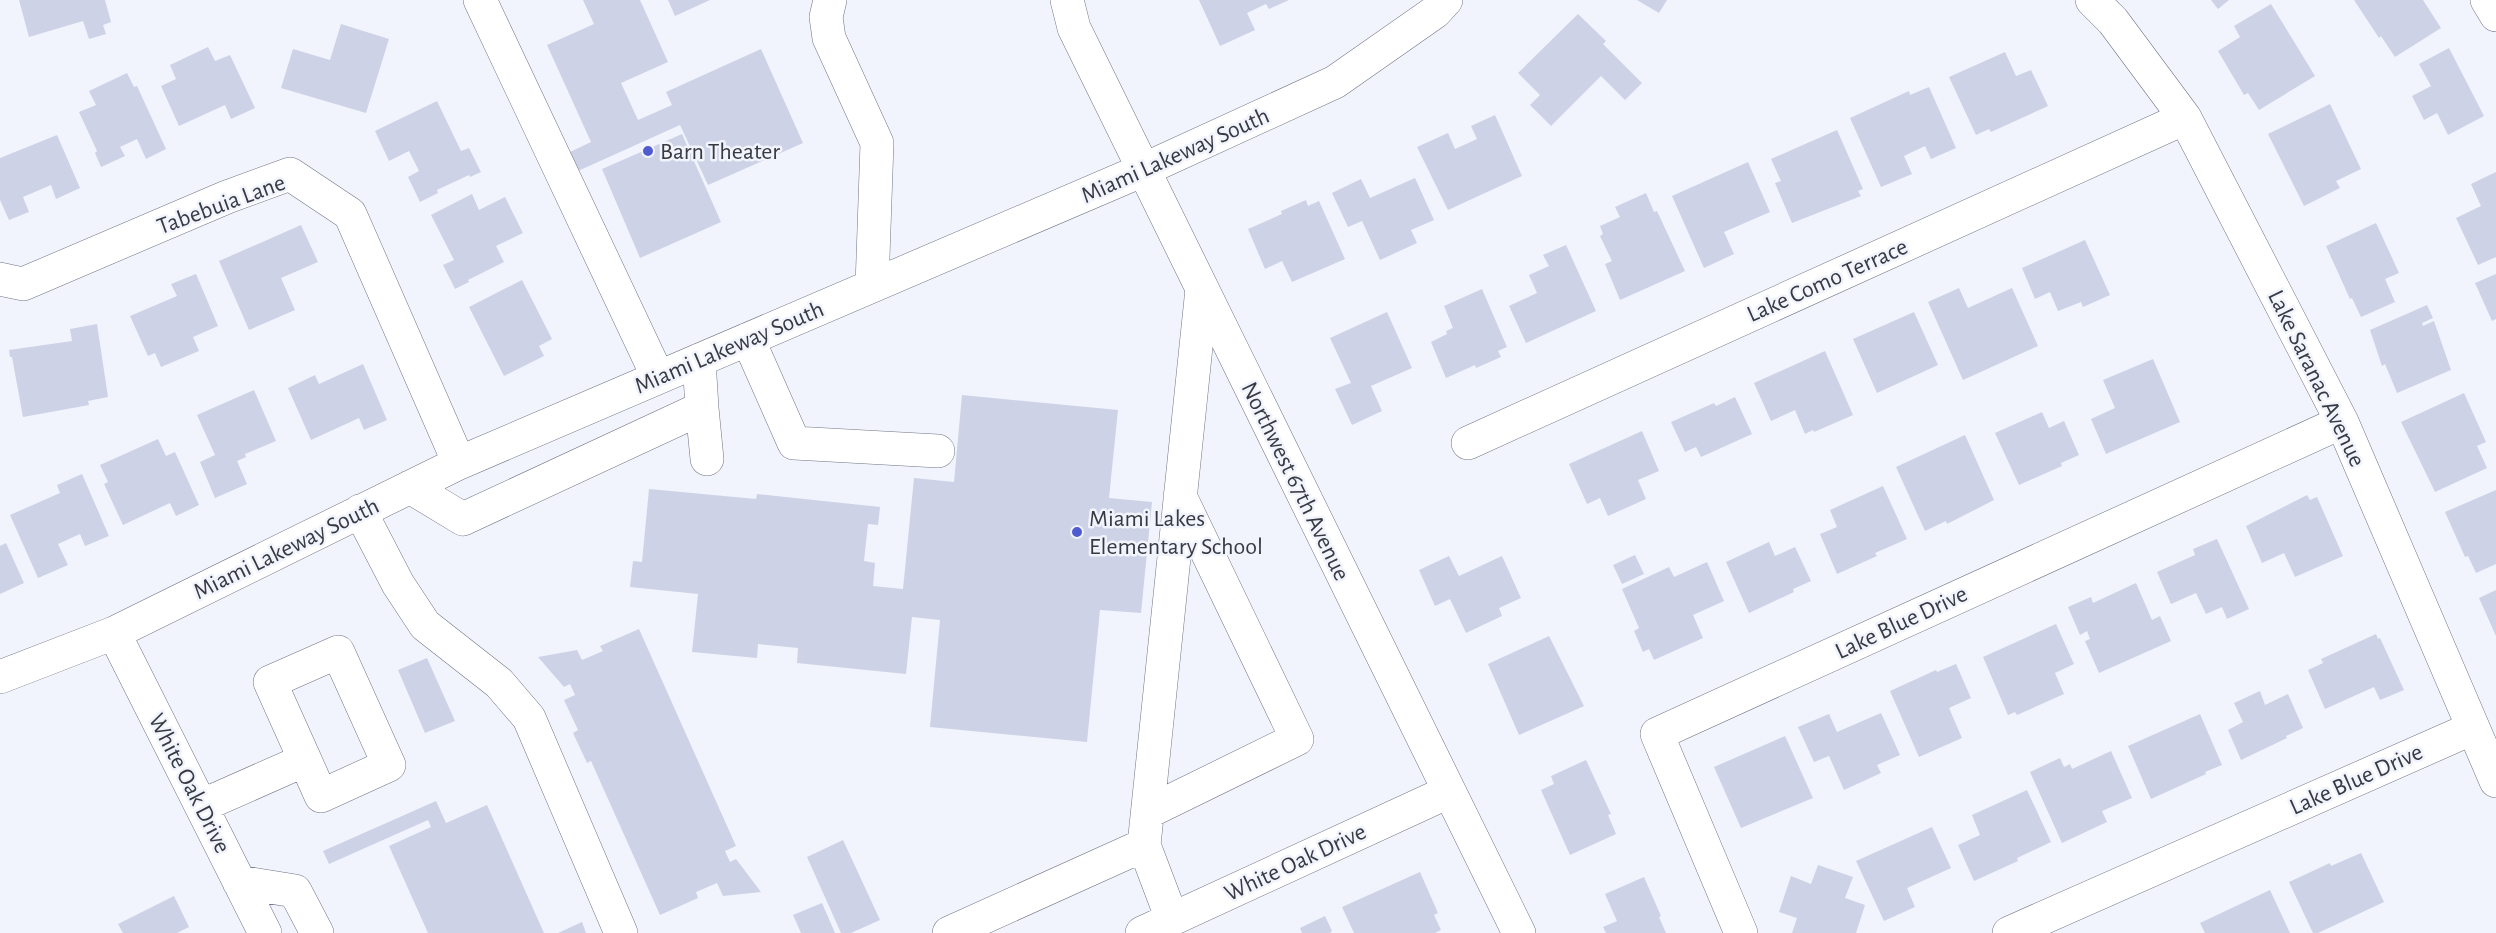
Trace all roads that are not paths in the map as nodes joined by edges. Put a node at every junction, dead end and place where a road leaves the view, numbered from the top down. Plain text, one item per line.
1 (480, 0) edge
2 (830, 0) edge
3 (1052, 0) edge
4 (1446, 0) edge
5 (2092, 0) edge
6 (2487, 0) edge
7 (1070, 14) edge
8 (2496, 15) edge
9 (2185, 118) junction
10 (1143, 170) junction
11 (0, 279) edge
12 (872, 286) junction
13 (1202, 290) junction
14 (748, 339) junction
15 (699, 360) junction
16 (658, 377) junction
17 (702, 408) junction
18 (2342, 422) junction
19 (1468, 443) dead end
20 (938, 451) dead end
21 (707, 459) dead end
22 (459, 463) junction
23 (410, 487) junction
24 (1180, 496) junction
25 (360, 511) junction
26 (114, 633) junction
27 (0, 677) edge
28 (2473, 728) junction
29 (305, 760) dead end
30 (2496, 781) edge
31 (1448, 792) junction
32 (201, 806) junction
33 (1148, 812) junction
34 (1144, 845) junction
35 (239, 882) junction
36 (1172, 919) junction
37 (265, 933) edge
38 (317, 933) edge
39 (621, 933) edge
40 (949, 933) edge
41 (1142, 933) edge
42 (1518, 933) edge
43 (1741, 933) edge
44 (2009, 933) edge

1 - 16 street
2 - 12 street
3 - 7 street, Northwest 67th Avenue
4 - 10 street, Miami Lakeway South
5 - 9 street, Lake Saranac Avenue
6 - 8 street
7 - 10 street, Northwest 67th Avenue
9 - 18 street, Lake Saranac Avenue
9 - 19 street, Lake Como Terrace
10 - 12 street, Miami Lakeway South
10 - 13 street, Northwest 67th Avenue
11 - 22 street, Tabebuia Lane
12 - 14 street, Miami Lakeway South
13 - 24 street
13 - 31 street, Northwest 67th Avenue
14 - 15 street, Miami Lakeway South
14 - 20 street
15 - 16 street, Miami Lakeway South
15 - 17 street
16 - 22 street, Miami Lakeway South
17 - 21 street
17 - 23 street
18 - 28 street, Lake Saranac Avenue
18 - 43 street, Lake Blue Drive
22 - 23 street, Miami Lakeway South
23 - 25 street, Miami Lakeway South
24 - 33 street
24 - 33 street
25 - 26 street, Miami Lakeway South
25 - 39 street
26 - 27 street, Miami Lakeway South
26 - 32 street, White Oak Drive
28 - 30 street, Lake Saranac Avenue
28 - 44 street, Lake Blue Drive
29 - 32 street
31 - 36 street, White Oak Drive
31 - 42 street, Northwest 67th Avenue
32 - 35 street, White Oak Drive
33 - 34 street
34 - 36 street
34 - 40 street
35 - 37 street, White Oak Drive
35 - 38 street
36 - 41 street, White Oak Drive

